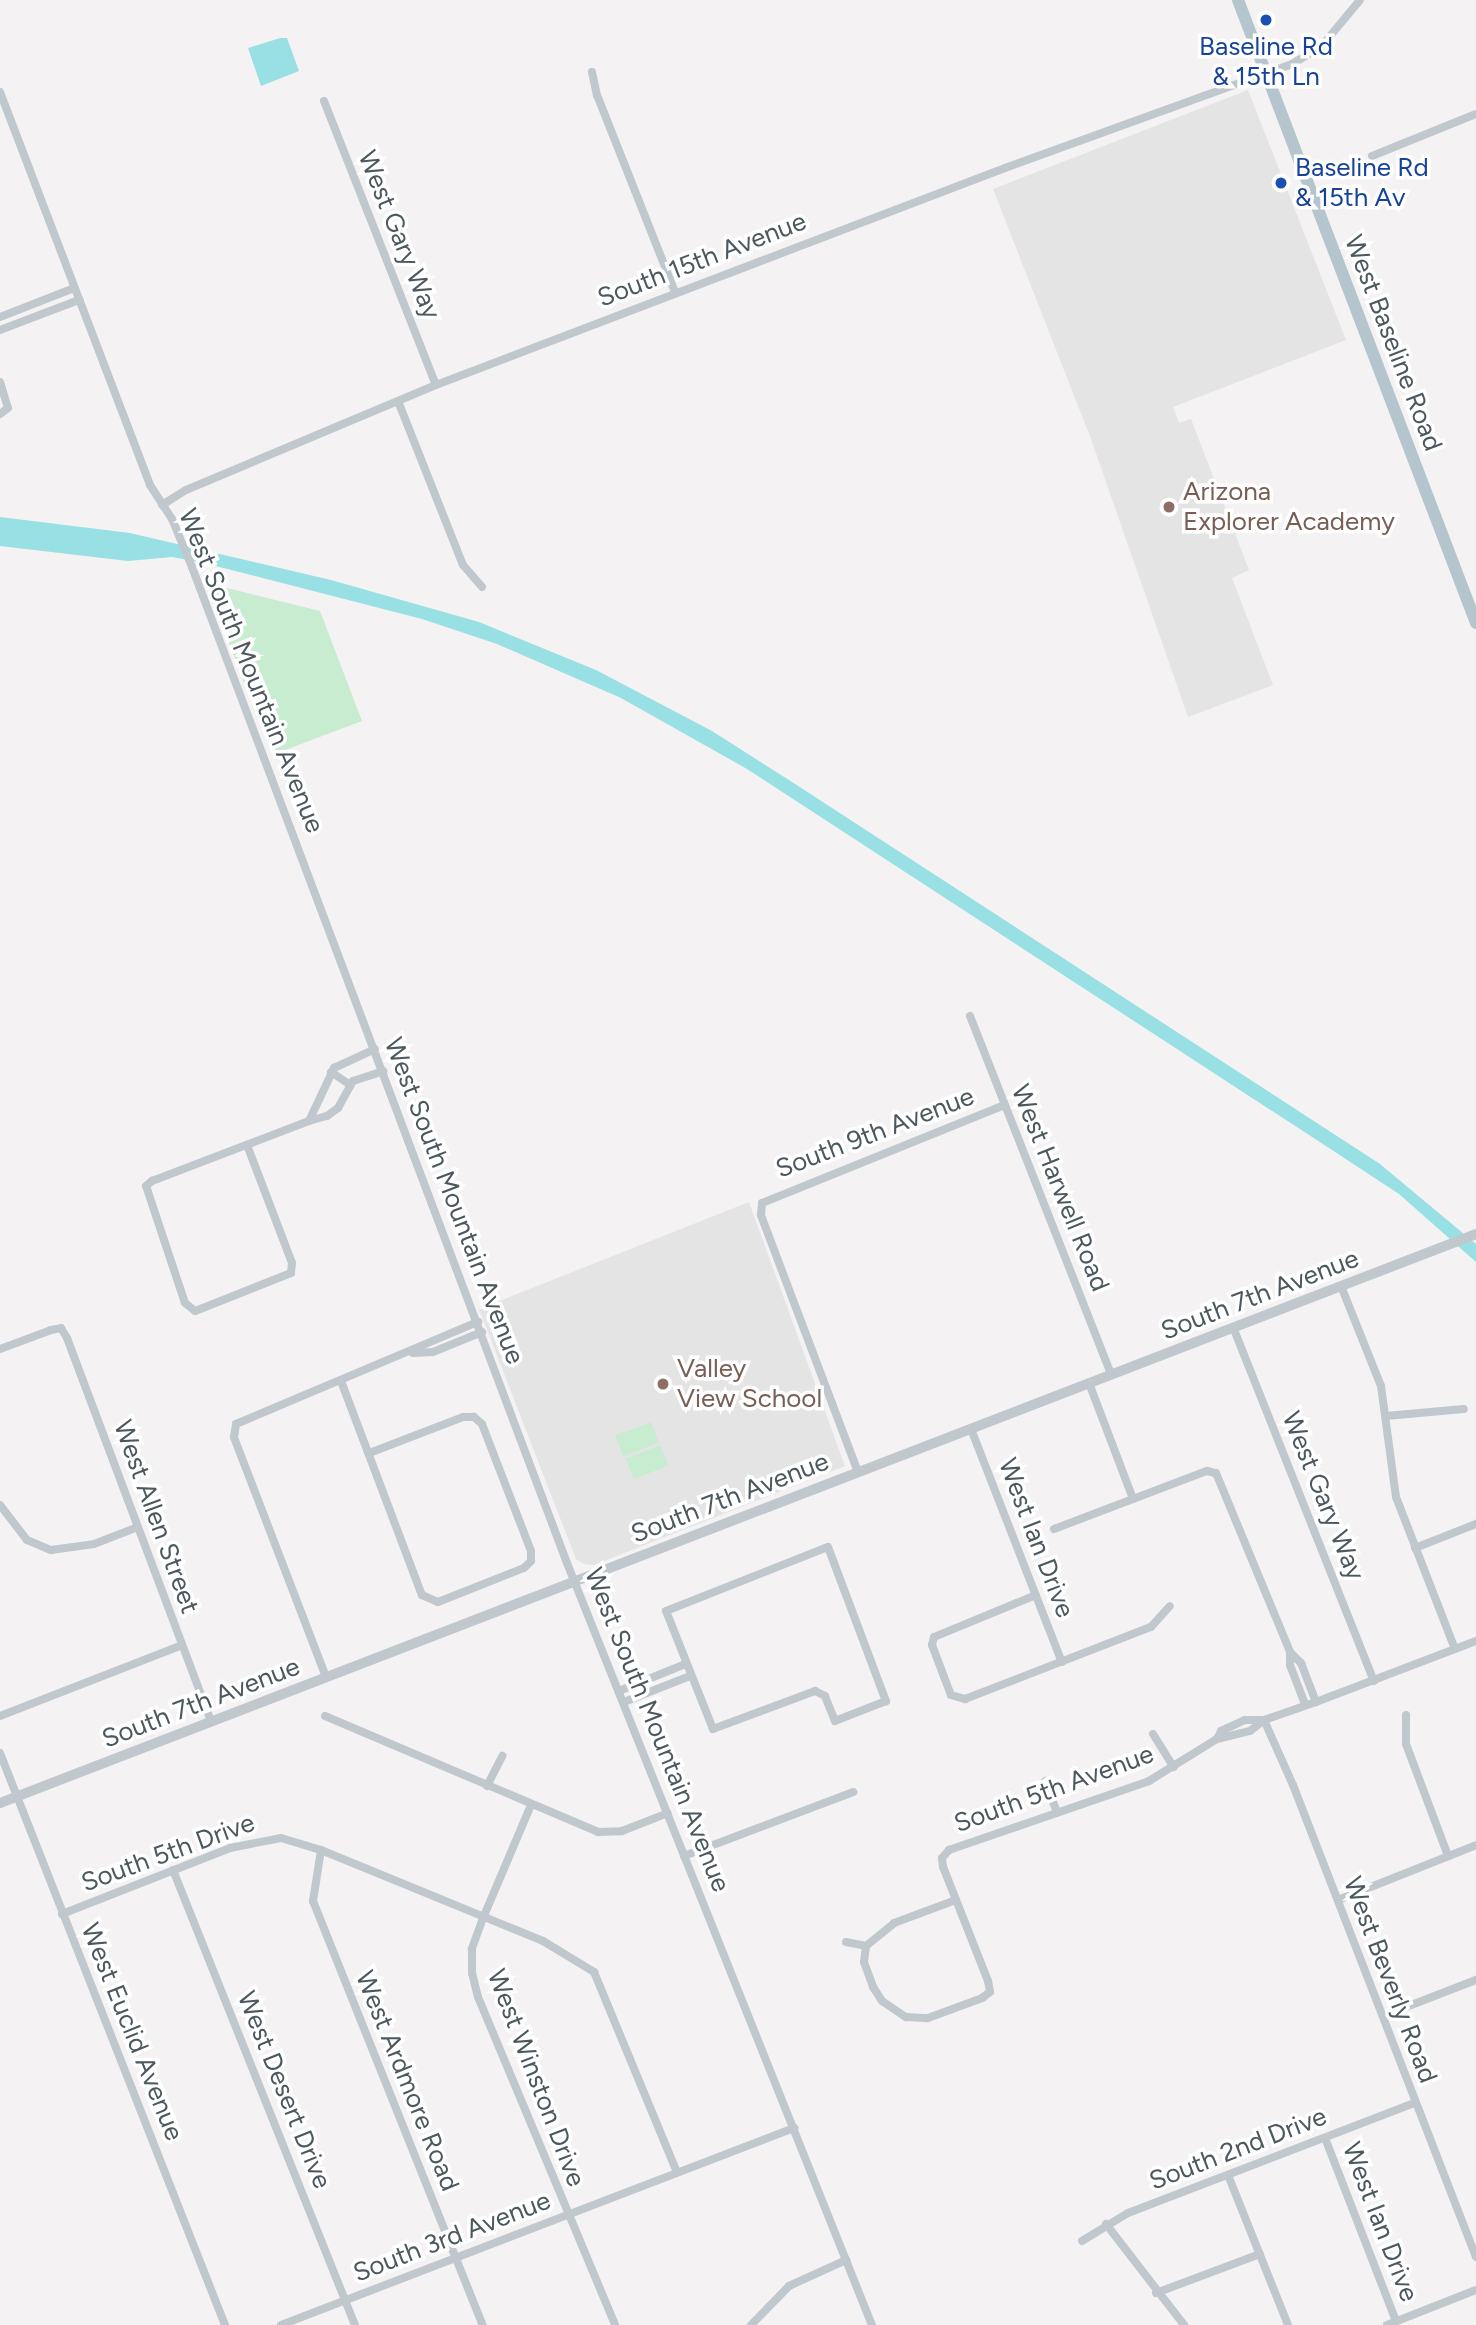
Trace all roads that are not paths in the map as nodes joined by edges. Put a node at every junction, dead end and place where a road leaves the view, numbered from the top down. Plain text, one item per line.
1 (1238, 0) edge
2 (1360, 0) edge
3 (592, 72) dead end
4 (1265, 75) junction
5 (0, 92) edge
6 (324, 101) dead end
7 (1476, 114) edge
8 (1372, 156) dead end
9 (74, 288) junction
10 (675, 292) junction
11 (79, 299) junction
12 (33, 304) junction
13 (37, 315) junction
14 (0, 317) edge
15 (0, 330) edge
16 (0, 382) edge
17 (436, 385) junction
18 (398, 401) junction
19 (0, 414) edge
20 (162, 505) junction
21 (482, 587) dead end
22 (1476, 623) edge
23 (970, 1016) dead end
24 (374, 1049) junction
25 (383, 1070) junction
26 (331, 1072) junction
27 (349, 1084) junction
28 (1004, 1105) junction
29 (309, 1121) junction
30 (247, 1145) junction
31 (1471, 1236) edge
32 (1341, 1286) junction
33 (478, 1322) junction
34 (1233, 1327) junction
35 (482, 1332) junction
36 (438, 1338) junction
37 (442, 1348) junction
38 (0, 1349) edge
39 (413, 1353) junction
40 (1111, 1374) junction
41 (341, 1381) junction
42 (1089, 1383) junction
43 (1464, 1409) dead end
44 (1387, 1416) junction
45 (971, 1429) junction
46 (369, 1453) junction
47 (858, 1472) junction
48 (1133, 1499) junction
49 (0, 1505) edge
50 (1476, 1524) edge
51 (138, 1527) junction
52 (1054, 1529) dead end
53 (1415, 1548) junction
54 (574, 1580) junction
55 (1035, 1595) junction
56 (1170, 1606) dead end
57 (1476, 1641) edge
58 (181, 1645) junction
59 (1455, 1649) junction
60 (1290, 1652) junction
61 (1062, 1662) junction
62 (685, 1664) junction
63 (659, 1675) junction
64 (1306, 1675) junction
65 (690, 1676) junction
66 (326, 1677) junction
67 (1295, 1679) junction
68 (1374, 1681) junction
69 (664, 1686) junction
70 (619, 1691) junction
71 (624, 1702) junction
72 (1317, 1702) junction
73 (1304, 1704) junction
74 (1406, 1715) dead end
75 (0, 1716) edge
76 (325, 1716) dead end
77 (1264, 1720) junction
78 (211, 1722) junction
79 (1232, 1726) junction
80 (1153, 1734) dead end
81 (1236, 1737) junction
82 (1217, 1739) junction
83 (0, 1753) edge
84 (502, 1756) dead end
85 (1174, 1768) junction
86 (1045, 1781) dead end
87 (487, 1786) junction
88 (853, 1792) dead end
89 (16, 1797) junction
90 (0, 1803) edge
91 (531, 1805) junction
92 (668, 1813) junction
93 (1057, 1814) junction
94 (1476, 1845) edge
95 (321, 1850) junction
96 (684, 1856) junction
97 (1448, 1856) junction
98 (173, 1870) junction
99 (956, 1900) junction
100 (1338, 1900) junction
101 (62, 1914) junction
102 (483, 1917) junction
103 (846, 1942) dead end
104 (866, 1946) junction
105 (1476, 1980) edge
106 (1383, 2016) junction
107 (1414, 2103) junction
108 (794, 2128) junction
109 (1325, 2138) junction
110 (677, 2172) junction
111 (1228, 2175) junction
112 (566, 2216) junction
113 (1106, 2224) junction
114 (1082, 2241) dead end
115 (1260, 2254) junction
116 (1476, 2257) edge
117 (456, 2258) junction
118 (846, 2260) junction
119 (1476, 2290) edge
120 (1156, 2293) junction
121 (345, 2301) junction
122 (1396, 2321) junction
123 (225, 2325) edge
124 (281, 2325) edge
125 (355, 2325) edge
126 (483, 2325) edge
127 (615, 2325) edge
128 (751, 2325) edge
129 (872, 2325) edge
130 (1184, 2325) edge
131 (1288, 2325) edge
132 (1387, 2325) edge

1 - 4 main road, West Baseline Road
2 - 4 street, South 15th Avenue
3 - 10 street
4 - 10 street, South 15th Avenue
4 - 22 main road, West Baseline Road
5 - 9 street, West South Mountain Avenue
6 - 17 street, West Gary Way
7 - 8 street
9 - 11 street, West South Mountain Avenue
9 - 12 street
10 - 17 street, South 15th Avenue
11 - 13 street
11 - 20 street, West South Mountain Avenue
12 - 13 street
12 - 14 street
13 - 15 street
16 - 19 street
17 - 18 street, South 15th Avenue
18 - 20 street, South 15th Avenue
18 - 21 street
20 - 24 street, West South Mountain Avenue
23 - 28 street, West Harwell Road
24 - 25 street, West South Mountain Avenue
24 - 26 street
25 - 27 street
25 - 33 street, West South Mountain Avenue
26 - 27 street
26 - 29 street
27 - 29 street
28 - 40 street, West Harwell Road
28 - 47 street, South 9th Avenue
29 - 30 street
30 - 30 street
31 - 32 street, South 7th Avenue
32 - 34 street, South 7th Avenue
32 - 44 street
33 - 35 street, West South Mountain Avenue
33 - 36 street
34 - 40 street, South 7th Avenue
34 - 68 street, West Gary Way
35 - 37 street
35 - 54 street, West South Mountain Avenue
36 - 37 street
36 - 39 street
37 - 39 street
38 - 51 street, West Allen Street
39 - 41 street
40 - 42 street, South 7th Avenue
41 - 46 street
41 - 66 street
42 - 45 street, South 7th Avenue
42 - 48 street
43 - 44 street
44 - 53 street
45 - 47 street, South 7th Avenue
45 - 55 street, West Ian Drive
46 - 46 street
47 - 54 street, South 7th Avenue
48 - 52 street
48 - 60 street
49 - 51 street
50 - 53 street
51 - 58 street, West Allen Street
53 - 59 street
54 - 66 street, South 7th Avenue
54 - 70 street, West South Mountain Avenue
55 - 61 street, West Ian Drive
55 - 61 street
56 - 61 street
57 - 59 street, South 5th Avenue
58 - 75 street
58 - 78 street, West Allen Street
59 - 68 street, South 5th Avenue
60 - 64 street
60 - 67 street
62 - 63 street
62 - 65 street
62 - 65 street
63 - 69 street
63 - 70 street
64 - 67 street
64 - 72 street
65 - 69 street
66 - 78 street, South 7th Avenue
67 - 73 street
68 - 72 street, South 5th Avenue
69 - 71 street
70 - 71 street, West South Mountain Avenue
71 - 92 street, West South Mountain Avenue
72 - 73 street, South 5th Avenue
73 - 77 street, South 5th Avenue
74 - 97 street
76 - 87 street
77 - 79 street, South 5th Avenue
77 - 81 street, South 5th Avenue
77 - 100 street, West Beverly Road
78 - 89 street, South 7th Avenue
79 - 81 street
79 - 82 street, South 5th Avenue
80 - 85 street
81 - 82 street, South 5th Avenue
82 - 85 street, South 5th Avenue
83 - 89 street, West Euclid Avenue
84 - 87 street
85 - 93 street, South 5th Avenue
86 - 93 street
87 - 91 street
88 - 96 street
89 - 90 street, South 7th Avenue
89 - 101 street, West Euclid Avenue
91 - 92 street
91 - 102 street, West Winston Drive
92 - 96 street, West South Mountain Avenue
93 - 99 street, South 5th Avenue
94 - 97 street
95 - 98 street, South 5th Drive
95 - 102 street, South 5th Drive
95 - 117 street, West Ardmore Road
96 - 108 street, West South Mountain Avenue
97 - 100 street
98 - 101 street, South 5th Drive
98 - 121 street, West Desert Drive
99 - 104 street
99 - 104 street
100 - 106 street, West Beverly Road
101 - 123 street, West Euclid Avenue
102 - 110 street, South 5th Drive
102 - 112 street, West Winston Drive
103 - 104 street
105 - 106 street
106 - 107 street, West Beverly Road
107 - 109 street, South 2nd Drive
107 - 116 street, West Beverly Road
108 - 110 street, South 3rd Avenue
108 - 118 street, West South Mountain Avenue
109 - 111 street, South 2nd Drive
109 - 122 street, West Ian Drive
110 - 112 street, South 3rd Avenue
111 - 113 street, South 2nd Drive
111 - 115 street
112 - 117 street, South 3rd Avenue
112 - 127 street, West Winston Drive
113 - 114 street, South 2nd Drive
113 - 120 street
115 - 120 street
115 - 131 street
117 - 121 street, South 3rd Avenue
117 - 126 street, West Ardmore Road
118 - 128 street
118 - 129 street, West South Mountain Avenue
119 - 122 street
120 - 130 street
121 - 124 street, South 3rd Avenue
121 - 125 street, West Desert Drive
122 - 132 street

